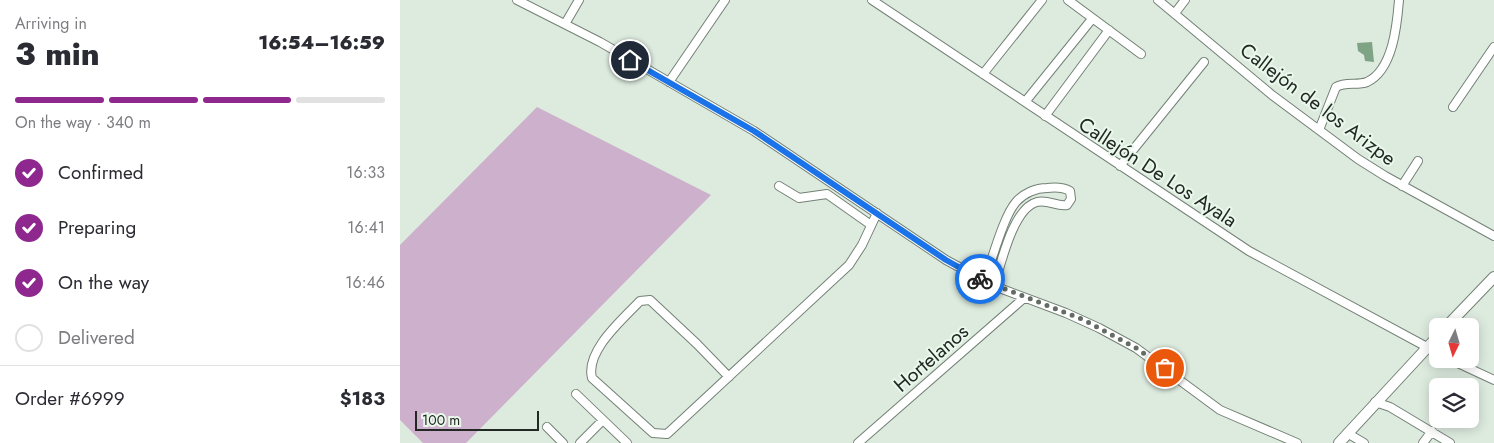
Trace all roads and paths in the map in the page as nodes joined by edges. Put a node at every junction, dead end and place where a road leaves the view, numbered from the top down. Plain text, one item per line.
1 (518, 0) edge
2 (579, 0) edge
3 (725, 0) edge
4 (872, 0) edge
5 (1042, 0) edge
6 (1068, 0) edge
7 (1158, 0) edge
8 (1186, 0) edge
9 (1399, 0) edge
10 (1175, 13) junction
11 (1092, 19) junction
12 (565, 24) junction
13 (1109, 30) junction
14 (1493, 50) edge
15 (1141, 54) dead end
16 (1204, 62) dead end
17 (983, 74) junction
18 (668, 82) junction
19 (1025, 102) junction
20 (1453, 107) dead end
21 (1045, 116) junction
22 (1319, 130) junction
23 (1418, 161) dead end
24 (1120, 166) junction
25 (779, 186) dead end
26 (1402, 186) junction
27 (877, 213) junction
28 (871, 225) junction
29 (1494, 236) edge
30 (995, 252) junction
31 (1004, 256) junction
32 (1494, 277) edge
33 (984, 281) junction
34 (994, 286) junction
35 (1024, 298) junction
36 (1455, 318) edge
37 (1427, 347) joint
38 (1468, 368) edge
39 (729, 377) junction
40 (1494, 380) edge
41 (576, 394) dead end
42 (1375, 402) junction
43 (602, 421) junction
44 (547, 427) dead end
45 (1432, 431) junction
46 (1347, 434) junction
47 (562, 443) edge
48 (580, 443) edge
49 (627, 443) edge
50 (858, 443) edge
51 (1297, 443) edge
52 (1339, 443) edge
53 (1364, 443) edge
54 (1423, 443) edge
55 (1450, 443) edge

1 - 12 street
2 - 12 street
3 - 18 street
4 - 17 street, Callejón De Los Ayala
5 - 17 street
6 - 11 street
7 - 10 street, Callejón de los Arizpe
8 - 10 street
9 - 22 street
10 - 22 street, Callejón de los Arizpe
11 - 13 street
11 - 19 street
12 - 18 street
13 - 15 street
13 - 21 street
14 - 20 street
16 - 24 street
17 - 19 street, Callejón De Los Ayala
18 - 27 street
19 - 21 street, Callejón De Los Ayala
21 - 24 street, Callejón De Los Ayala
22 - 26 street, Callejón de los Arizpe
23 - 26 street
24 - 37 street, Callejón De Los Ayala
25 - 28 street
26 - 29 street, Callejón de los Arizpe
27 - 28 street
27 - 33 street
28 - 39 street
30 - 31 street
30 - 31 street
30 - 33 street
31 - 34 street
32 - 36 street
33 - 34 street
34 - 35 street
35 - 50 street, Hortelanos
35 - 51 street
37 - 42 street
38 - 40 street
39 - 39 street
41 - 43 street
42 - 45 street
42 - 46 street
43 - 48 street
43 - 49 street
44 - 47 street
45 - 54 street
45 - 55 street
46 - 52 street
46 - 53 street

